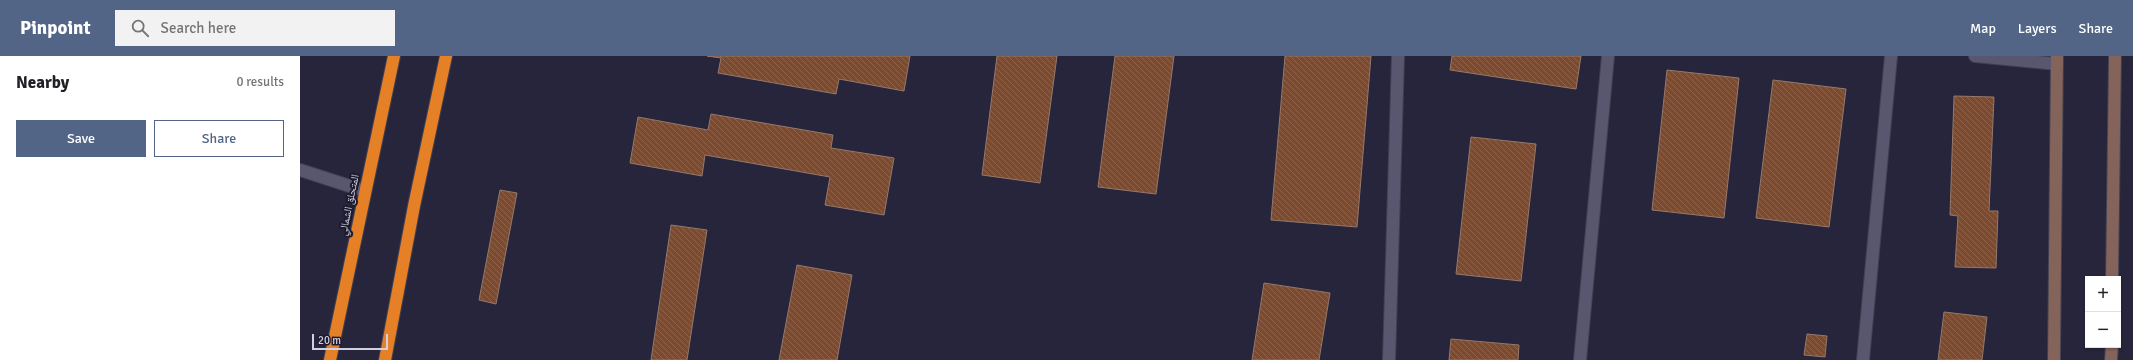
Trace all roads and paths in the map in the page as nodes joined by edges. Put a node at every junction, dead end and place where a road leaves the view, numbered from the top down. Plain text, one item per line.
1 (394, 56) edge
2 (446, 56) edge
3 (1398, 56) edge
4 (1608, 56) edge
5 (1891, 56) edge
6 (1975, 56) edge
7 (2115, 56) edge
8 (2057, 60) edge
9 (300, 170) edge
10 (365, 191) junction
11 (2112, 276) edge
12 (2112, 348) edge
13 (330, 360) edge
14 (385, 360) edge
15 (1389, 360) edge
16 (1580, 360) edge
17 (1863, 360) edge
18 (2054, 360) edge
19 (2112, 360) edge

1 - 10 highway, المتحلق الشمالي
2 - 14 highway
3 - 15 street
4 - 16 street
5 - 17 street
6 - 8 street
7 - 11 main road
8 - 18 main road
9 - 10 street
10 - 13 highway, المتحلق الشمالي
12 - 19 main road

